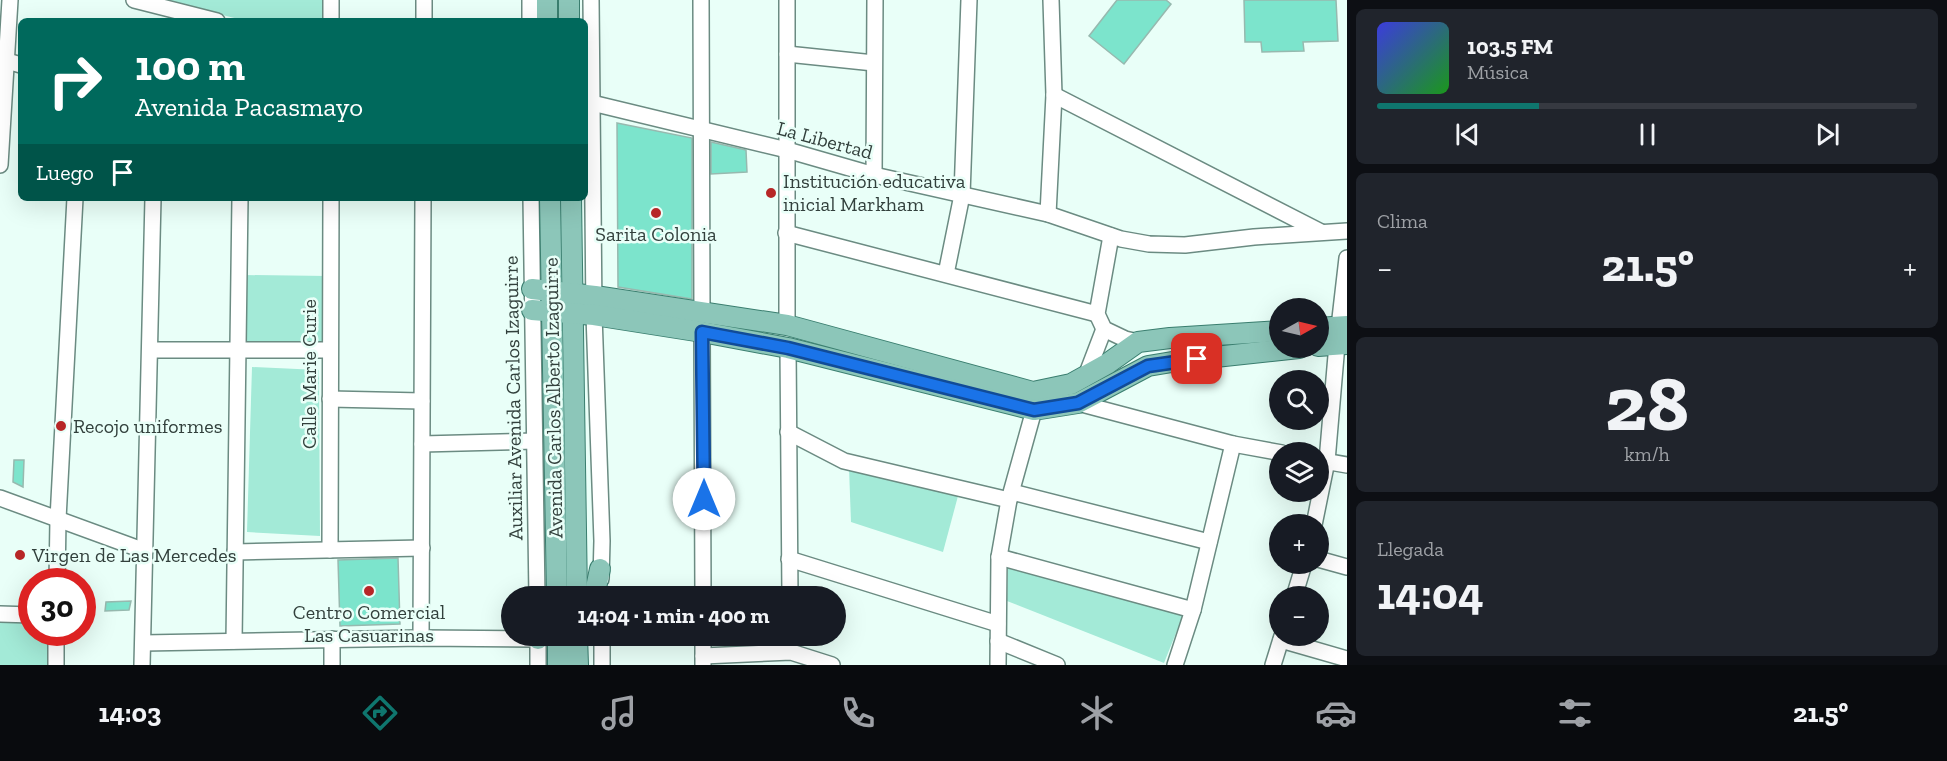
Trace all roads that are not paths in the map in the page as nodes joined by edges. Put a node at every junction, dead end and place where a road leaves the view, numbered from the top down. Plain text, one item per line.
1 (10, 0) edge
2 (134, 0) edge
3 (331, 0) edge
4 (424, 0) edge
5 (530, 0) edge
6 (547, 0) edge
7 (569, 0) edge
8 (591, 0) edge
9 (701, 0) edge
10 (787, 0) edge
11 (875, 0) edge
12 (969, 0) edge
13 (1051, 0) edge
14 (158, 14) edge
15 (192, 18) edge
16 (332, 18) edge
17 (424, 18) edge
18 (530, 18) edge
19 (547, 18) edge
20 (569, 18) edge
21 (787, 54) junction
22 (14, 63) edge
23 (874, 63) junction
24 (1054, 95) junction
25 (592, 104) junction
26 (703, 131) junction
27 (787, 150) junction
28 (0, 165) edge
29 (874, 176) junction
30 (962, 195) junction
31 (75, 201) edge
32 (153, 201) edge
33 (240, 201) edge
34 (331, 201) edge
35 (423, 201) edge
36 (531, 201) edge
37 (550, 201) edge
38 (571, 201) edge
39 (1048, 213) junction
40 (1286, 214) junction
41 (1347, 231) edge
42 (786, 233) junction
43 (1323, 233) junction
44 (1111, 236) junction
45 (1274, 236) junction
46 (1347, 258) edge
47 (946, 274) junction
48 (541, 300) junction
49 (572, 303) junction
50 (595, 305) junction
51 (1097, 314) junction
52 (702, 322) junction
53 (787, 325) junction
54 (1104, 329) junction
55 (1269, 331) edge
56 (1251, 332) junction
57 (1338, 337) edge
58 (1138, 342) junction
59 (788, 348) junction
60 (150, 350) junction
61 (238, 351) junction
62 (330, 351) junction
63 (1269, 351) edge
64 (1253, 353) junction
65 (1086, 376) junction
66 (972, 386) junction
67 (330, 399) junction
68 (422, 401) junction
69 (1078, 403) junction
70 (1034, 410) junction
71 (788, 432) junction
72 (534, 441) junction
73 (1325, 442) edge
74 (422, 444) junction
75 (1233, 444) junction
76 (1269, 451) edge
77 (1329, 462) edge
78 (1347, 465) edge
79 (1011, 496) junction
80 (0, 498) edge
81 (58, 519) junction
82 (1209, 542) junction
83 (556, 544) junction
84 (422, 548) junction
85 (330, 550) junction
86 (145, 551) junction
87 (235, 552) junction
88 (999, 557) junction
89 (789, 559) junction
90 (1329, 563) edge
91 (1347, 567) edge
92 (57, 568) edge
93 (600, 569) junction
94 (537, 586) edge
95 (548, 586) edge
96 (557, 586) edge
97 (577, 586) edge
98 (596, 586) edge
99 (601, 586) edge
100 (704, 586) edge
101 (790, 586) edge
102 (1193, 610) junction
103 (0, 614) edge
104 (18, 615) edge
105 (998, 624) junction
106 (501, 637) edge
107 (422, 638) junction
108 (332, 639) junction
109 (234, 641) junction
110 (998, 641) junction
111 (143, 642) junction
112 (56, 646) edge
113 (538, 646) edge
114 (563, 646) edge
115 (575, 646) edge
116 (579, 646) edge
117 (602, 646) edge
118 (791, 646) edge
119 (1279, 646) edge
120 (1306, 646) edge
121 (791, 652) junction
122 (1347, 659) edge
123 (703, 660) edge
124 (571, 664) edge
125 (56, 665) edge
126 (142, 665) edge
127 (332, 665) edge
128 (538, 665) edge
129 (602, 665) edge
130 (832, 665) edge
131 (998, 665) edge
132 (1057, 665) edge
133 (1175, 665) edge
134 (1273, 665) edge

1 - 22 street
2 - 14 street
3 - 16 street
4 - 17 street
5 - 18 street
6 - 19 main road
7 - 20 main road
8 - 25 street
9 - 26 street
10 - 21 street
11 - 23 street
12 - 30 street
13 - 24 street
14 - 15 street
21 - 23 street
21 - 27 street
22 - 28 street
23 - 29 street
24 - 39 street
24 - 40 street
25 - 26 street, La Libertad
25 - 50 street
26 - 27 street, La Libertad
26 - 52 street
27 - 29 street, La Libertad
27 - 42 street
29 - 30 street, La Libertad
30 - 39 street, La Libertad
30 - 47 street
31 - 81 street
32 - 60 street
33 - 61 street
34 - 62 street, Calle Marie Curie
35 - 68 street
36 - 48 street, Auxiliar Avenida Carlos Izaguirre
37 - 48 main road, Avenida Carlos Alberto Izaguirre
38 - 49 main road, Avenida Carlos Alberto Izaguirre
39 - 44 street, La Libertad
40 - 43 street
40 - 45 street
41 - 43 street, La Libertad
42 - 47 street
42 - 53 street
43 - 45 street, La Libertad
44 - 45 street, La Libertad
44 - 51 street
46 - 57 street
47 - 51 street
48 - 49 main road
48 - 72 street, Auxiliar Avenida Carlos Izaguirre
48 - 83 main road, Avenida Carlos Alberto Izaguirre
49 - 50 main road
49 - 97 main road, Avenida Carlos Alberto Izaguirre
50 - 52 main road
50 - 93 street
51 - 54 street
52 - 53 main road
52 - 59 main road
52 - 100 street
53 - 66 main road
54 - 58 street
54 - 65 street
55 - 56 main road
56 - 58 main road
56 - 64 main road
57 - 73 street
58 - 65 main road
59 - 66 main road
59 - 71 street
60 - 61 street
60 - 86 street
61 - 62 street
61 - 87 street
62 - 67 street, Calle Marie Curie
63 - 64 main road
64 - 69 main road
65 - 66 main road
66 - 70 main road
67 - 68 street
67 - 85 street, Calle Marie Curie
68 - 74 street
69 - 70 main road
69 - 75 street
70 - 79 street
71 - 79 street
71 - 89 street
72 - 74 street
72 - 94 street, Auxiliar Avenida Carlos Izaguirre
74 - 84 street
75 - 76 street
75 - 82 street
77 - 78 street
79 - 82 street
79 - 88 street
80 - 81 street
81 - 86 street
81 - 92 street
82 - 102 street
83 - 95 main road
83 - 96 main road, Avenida Carlos Alberto Izaguirre
84 - 85 street
84 - 107 street
85 - 87 street
86 - 111 street
87 - 109 street
88 - 102 street
88 - 105 street
89 - 101 street
89 - 105 street
90 - 91 street
93 - 98 main road
93 - 99 street
102 - 133 street
103 - 104 street
105 - 110 street
106 - 107 street
107 - 108 street
108 - 109 street
108 - 127 street
109 - 111 street
110 - 131 street
110 - 132 street
111 - 126 street
112 - 125 street
113 - 128 street
114 - 124 main road
115 - 124 main road
116 - 124 main road
117 - 129 street
118 - 121 street
119 - 134 street
120 - 122 street
121 - 123 street
121 - 130 street

